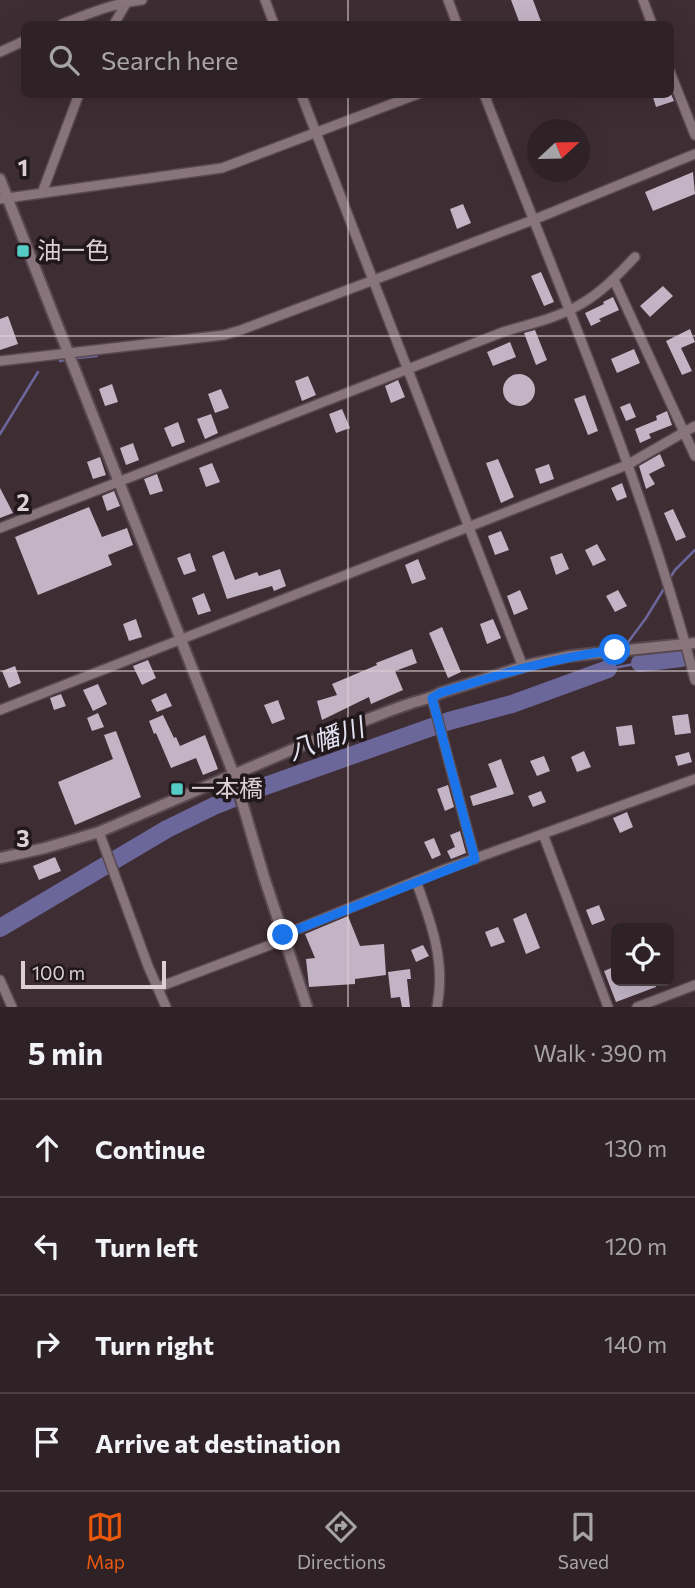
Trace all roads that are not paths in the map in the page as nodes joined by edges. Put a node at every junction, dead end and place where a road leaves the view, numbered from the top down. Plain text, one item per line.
1 (142, 0) edge
2 (265, 0) edge
3 (448, 0) edge
4 (643, 0) edge
5 (127, 1) edge
6 (69, 21) edge
7 (116, 21) edge
8 (273, 21) edge
9 (456, 21) edge
10 (651, 21) edge
11 (21, 42) edge
12 (0, 52) edge
13 (674, 82) edge
14 (78, 98) edge
15 (303, 98) edge
16 (408, 98) edge
17 (486, 98) edge
18 (317, 134) junction
19 (695, 135) edge
20 (695, 154) edge
21 (0, 179) edge
22 (42, 194) junction
23 (4, 198) edge
24 (533, 220) junction
25 (635, 257) dead end
26 (373, 279) junction
27 (614, 280) junction
28 (569, 310) junction
29 (67, 351) junction
30 (0, 361) edge
31 (408, 369) junction
32 (695, 426) edge
33 (685, 432) junction
34 (695, 456) edge
35 (627, 465) junction
36 (118, 483) junction
37 (469, 527) junction
38 (0, 528) edge
39 (179, 639) junction
40 (690, 644) edge
41 (523, 667) junction
42 (695, 680) edge
43 (432, 698) junction
44 (0, 709) edge
45 (234, 775) junction
46 (695, 779) edge
47 (99, 832) junction
48 (543, 834) junction
49 (0, 858) edge
50 (475, 859) junction
51 (416, 881) junction
52 (283, 935) junction
53 (0, 980) edge
54 (695, 985) edge
55 (159, 987) junction
56 (12, 1007) edge
57 (166, 1007) edge
58 (307, 1007) edge
59 (437, 1007) edge
60 (608, 1007) edge
61 (637, 1007) edge

1 - 5 street
2 - 8 street
3 - 9 street
4 - 10 street
5 - 6 street
5 - 7 street
11 - 12 street
13 - 19 street
14 - 22 street
15 - 18 street
16 - 18 street
17 - 24 street
18 - 22 street
18 - 26 street
20 - 24 street
21 - 23 street
22 - 23 street
23 - 29 street
24 - 26 street
24 - 28 street
25 - 27 street
26 - 29 street
26 - 31 street
27 - 28 street
27 - 33 street
28 - 31 street
28 - 35 street
29 - 30 street
29 - 36 street
31 - 36 street
31 - 37 street
32 - 33 street
33 - 34 street
33 - 35 street
35 - 37 street
35 - 40 street
36 - 38 street
36 - 39 street
37 - 39 street
37 - 41 street
39 - 44 street
39 - 45 street
40 - 41 street
40 - 42 street
41 - 43 street
43 - 45 street
43 - 50 street
45 - 47 street
45 - 52 street
46 - 48 street
47 - 49 street
47 - 55 street
48 - 50 street
48 - 60 street
50 - 51 street
51 - 52 street
51 - 59 street
52 - 55 street
52 - 58 street
53 - 56 street
54 - 61 street
55 - 57 street

